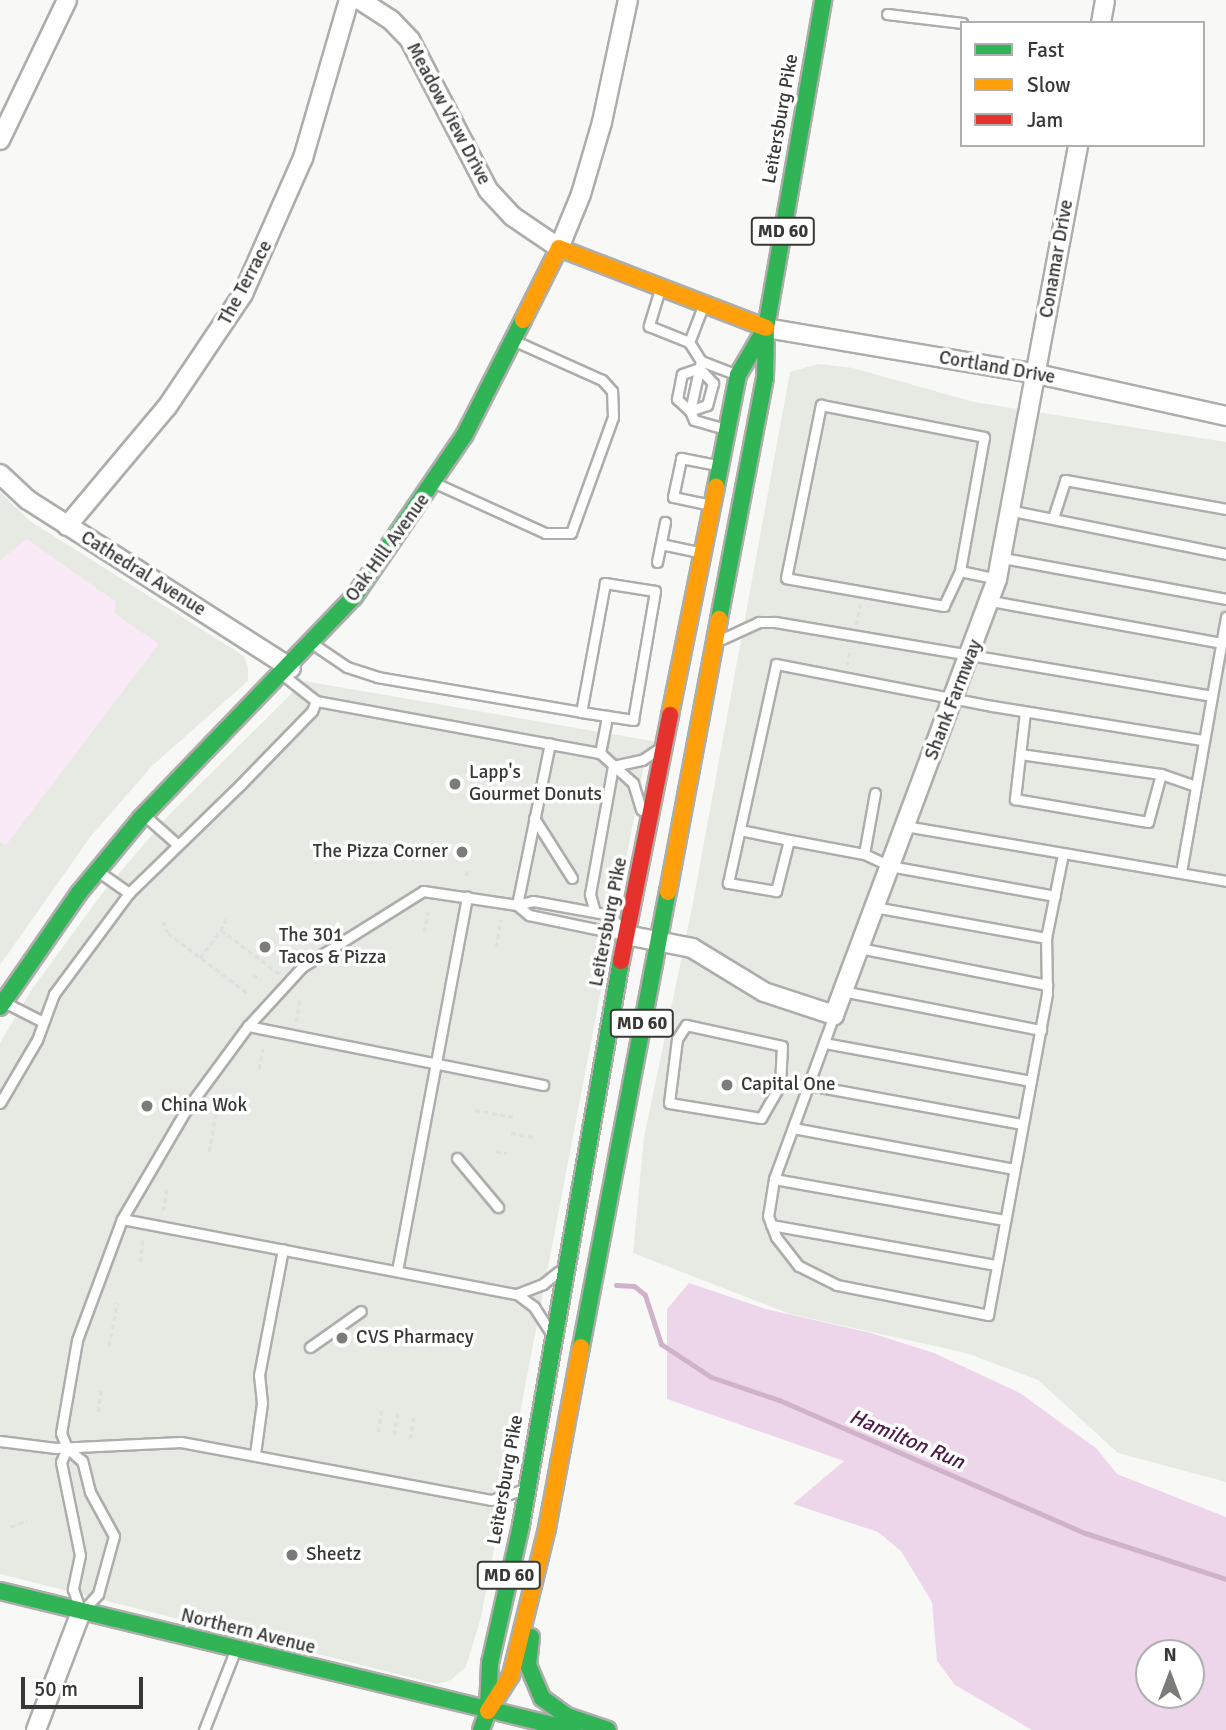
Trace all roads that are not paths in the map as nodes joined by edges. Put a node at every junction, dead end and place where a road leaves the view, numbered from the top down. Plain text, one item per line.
1 (67, 0) edge
2 (349, 0) edge
3 (360, 0) edge
4 (628, 0) edge
5 (823, 0) edge
6 (1105, 0) edge
7 (887, 14) dead end
8 (1101, 21) edge
9 (960, 23) edge
10 (0, 140) edge
11 (1078, 147) edge
12 (559, 248) junction
13 (661, 287) junction
14 (704, 304) junction
15 (766, 328) junction
16 (514, 341) junction
17 (690, 342) junction
18 (700, 365) junction
19 (738, 374) junction
20 (1037, 374) junction
21 (690, 411) junction
22 (1226, 416) edge
23 (727, 430) junction
24 (720, 466) junction
25 (0, 474) edge
26 (435, 483) junction
27 (713, 505) junction
28 (1226, 509) edge
29 (1013, 511) junction
30 (1053, 518) junction
31 (665, 522) dead end
32 (67, 526) junction
33 (661, 544) junction
34 (704, 552) junction
35 (1226, 554) edge
36 (1003, 558) junction
37 (657, 562) dead end
38 (960, 571) junction
39 (998, 579) junction
40 (1226, 599) edge
41 (991, 601) junction
42 (1226, 617) edge
43 (312, 643) junction
44 (714, 643) junction
45 (1221, 643) junction
46 (970, 658) junction
47 (287, 671) junction
48 (1211, 696) junction
49 (955, 697) junction
50 (316, 701) junction
51 (581, 712) junction
52 (1025, 712) junction
53 (607, 716) junction
54 (669, 728) junction
55 (1202, 740) junction
56 (550, 743) junction
57 (600, 753) junction
58 (1020, 754) junction
59 (613, 766) junction
60 (1161, 774) junction
61 (1195, 786) junction
62 (875, 793) dead end
63 (144, 815) junction
64 (534, 818) junction
65 (905, 826) junction
66 (740, 830) junction
67 (789, 840) junction
68 (646, 841) junction
69 (177, 844) junction
70 (864, 854) junction
71 (1063, 854) junction
72 (890, 866) junction
73 (97, 870) junction
74 (1181, 872) junction
75 (572, 878) dead end
76 (1226, 881) edge
77 (129, 893) junction
78 (467, 896) junction
79 (1055, 896) junction
80 (517, 905) junction
81 (874, 907) junction
82 (596, 912) junction
83 (626, 935) junction
84 (1046, 938) junction
85 (658, 941) junction
86 (859, 948) junction
87 (1047, 985) junction
88 (842, 991) junction
89 (1, 1005) edge
90 (834, 1015) junction
91 (43, 1023) junction
92 (248, 1026) junction
93 (1041, 1030) junction
94 (824, 1043) junction
95 (436, 1064) junction
96 (1031, 1081) junction
97 (543, 1085) dead end
98 (780, 1085) junction
99 (809, 1085) junction
100 (0, 1102) edge
101 (1022, 1124) junction
102 (793, 1128) junction
103 (457, 1158) dead end
104 (1014, 1169) junction
105 (774, 1178) junction
106 (498, 1208) dead end
107 (122, 1219) junction
108 (1004, 1220) junction
109 (771, 1224) junction
110 (283, 1249) junction
111 (996, 1265) junction
112 (565, 1266) junction
113 (397, 1271) junction
114 (517, 1294) junction
115 (361, 1311) dead end
116 (553, 1338) junction
117 (310, 1347) dead end
118 (0, 1441) edge
119 (67, 1448) junction
120 (256, 1454) junction
121 (527, 1488) junction
122 (547, 1528) junction
123 (0, 1591) edge
124 (81, 1612) junction
125 (234, 1651) junction
126 (488, 1710) junction
127 (36, 1730) edge
128 (204, 1730) edge
129 (481, 1730) edge
130 (510, 1730) edge
131 (573, 1730) edge
132 (608, 1730) edge

1 - 10 street
2 - 32 street, The Terrace
3 - 12 street, Meadow View Drive
4 - 12 street, Oak Hill Avenue
5 - 15 main road, Leitersburg Pike / MD 60
6 - 8 street
7 - 9 lane
11 - 20 street, Conamar Drive
12 - 13 main road, Meadow View Drive
12 - 16 main road, Oak Hill Avenue
13 - 14 main road, Meadow View Drive
13 - 17 lane
14 - 15 main road, Meadow View Drive
14 - 17 lane
15 - 19 main road, Leitersburg Pike / MD 60
15 - 20 street, Cortland Drive
15 - 44 main road, Leitersburg Pike / MD 60
16 - 26 main road, Oak Hill Avenue
16 - 26 lane
17 - 18 lane
18 - 19 lane
18 - 21 lane
18 - 21 lane
18 - 21 lane
19 - 23 main road, Leitersburg Pike / MD 60
20 - 22 street, Cortland Drive
20 - 29 street, Shank Farmway
21 - 23 lane
23 - 24 main road, Leitersburg Pike / MD 60
24 - 27 main road, Leitersburg Pike / MD 60
24 - 27 lane
25 - 32 street, Cathedral Avenue
26 - 43 main road, Oak Hill Avenue
27 - 34 main road, Leitersburg Pike / MD 60
28 - 30 lane
29 - 30 lane
29 - 36 street, Shank Farmway
30 - 35 lane
31 - 33 lane
32 - 47 street, Cathedral Avenue
33 - 34 lane
33 - 37 lane
34 - 54 main road, Leitersburg Pike / MD 60
36 - 39 street, Shank Farmway
36 - 40 lane
38 - 38 lane
38 - 39 lane
39 - 41 street, Shank Farmway
41 - 45 lane
41 - 46 street, Shank Farmway
42 - 45 lane
43 - 47 main road, Oak Hill Avenue
43 - 51 lane
44 - 46 lane
44 - 85 main road, Leitersburg Pike / MD 60
45 - 48 lane
46 - 48 lane
46 - 49 street, Shank Farmway
47 - 50 lane
47 - 63 main road, Oak Hill Avenue
48 - 55 lane
49 - 52 lane
49 - 65 street, Shank Farmway
49 - 66 lane
50 - 56 lane
50 - 69 lane
51 - 53 lane
51 - 53 lane
52 - 55 lane
52 - 58 lane
53 - 57 lane
54 - 59 lane
54 - 68 main road, Leitersburg Pike / MD 60
55 - 61 lane
56 - 57 lane
56 - 64 lane
57 - 59 lane
58 - 60 lane
58 - 60 lane
59 - 68 lane
59 - 82 lane
60 - 61 lane
61 - 74 lane
62 - 70 lane
63 - 69 lane
63 - 73 main road, Oak Hill Avenue
64 - 75 lane
64 - 80 lane
65 - 71 lane
65 - 72 street, Shank Farmway
66 - 67 lane
66 - 67 lane
67 - 70 lane
68 - 83 main road, Leitersburg Pike / MD 60
69 - 77 lane
70 - 72 lane
71 - 74 lane
71 - 79 lane
72 - 79 lane
72 - 81 street, Shank Farmway
73 - 77 lane
73 - 89 main road, Oak Hill Avenue
74 - 76 lane
77 - 91 lane
78 - 80 lane
78 - 92 lane
78 - 95 lane
79 - 84 lane
80 - 82 lane
80 - 83 lane
81 - 84 lane
81 - 86 street, Shank Farmway
82 - 83 lane
83 - 85 street
83 - 112 main road, Leitersburg Pike / MD 60
84 - 87 lane
85 - 90 street
85 - 122 main road, Leitersburg Pike / MD 60
86 - 87 lane
86 - 88 street, Shank Farmway
87 - 93 lane
88 - 90 street, Shank Farmway
88 - 93 lane
89 - 91 lane
90 - 94 lane
91 - 100 lane
92 - 95 lane
92 - 107 lane
93 - 96 lane
94 - 96 lane
94 - 99 lane
95 - 97 lane
95 - 113 lane
96 - 101 lane
98 - 98 lane
98 - 99 lane
99 - 101 lane
99 - 102 lane
101 - 104 lane
102 - 104 lane
102 - 105 lane
103 - 106 lane
104 - 108 lane
105 - 108 lane
105 - 109 lane
107 - 110 lane
107 - 119 lane
108 - 111 lane
109 - 111 lane
109 - 111 lane
110 - 113 lane
110 - 120 lane
112 - 114 lane
112 - 116 main road, Leitersburg Pike / MD 60
113 - 114 lane
114 - 116 lane
115 - 117 lane
116 - 121 main road, Leitersburg Pike / MD 60
118 - 119 lane
119 - 120 lane
119 - 124 lane
119 - 124 lane
120 - 121 lane
121 - 126 main road, Leitersburg Pike / MD 60
122 - 126 main road, Leitersburg Pike / MD 60
122 - 132 main road
123 - 124 main road, Northern Avenue
124 - 125 main road, Northern Avenue
124 - 127 street
125 - 126 main road, Northern Avenue
125 - 128 lane
126 - 129 main road
126 - 130 main road
126 - 131 main road, Northern Avenue

